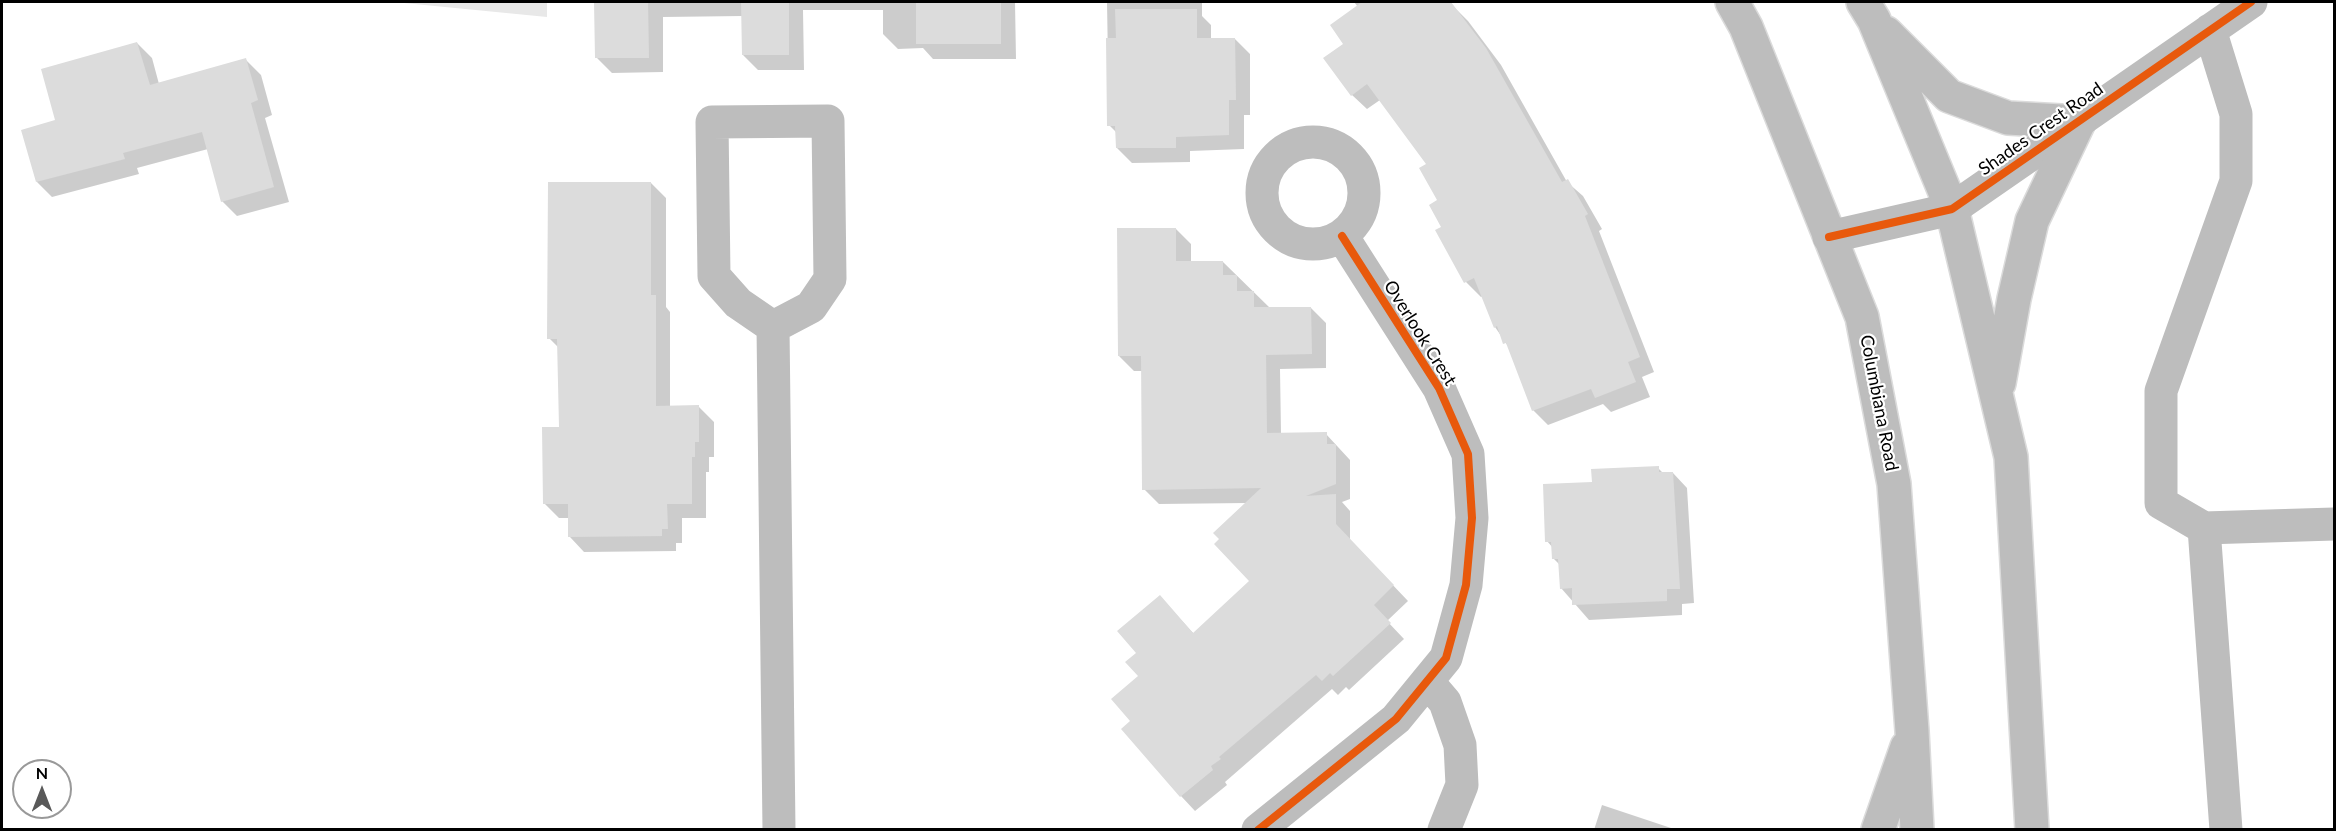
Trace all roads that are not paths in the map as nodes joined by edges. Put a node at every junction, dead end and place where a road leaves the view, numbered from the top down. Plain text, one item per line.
1 (1732, 2) edge
2 (2251, 2) edge
3 (1868, 11) edge
4 (2210, 30) junction
5 (2079, 122) junction
6 (1952, 209) junction
7 (1342, 236) dead end
8 (1829, 237) junction
9 (773, 327) junction
10 (1996, 397) junction
11 (2334, 524) edge
12 (2204, 528) junction
13 (1427, 681) junction
14 (1912, 731) junction
15 (779, 830) edge
16 (1258, 830) edge
17 (1444, 830) edge
18 (1878, 830) edge
19 (1917, 830) edge
20 (2032, 830) edge
21 (2226, 830) edge

1 - 8 main road, Columbiana Road
2 - 4 main road, Shades Crest Road
3 - 5 main road
3 - 6 main road
4 - 5 main road, Shades Crest Road
4 - 12 main road
5 - 6 main road, Shades Crest Road
5 - 10 main road
6 - 8 main road, Shades Crest Road
6 - 10 main road
7 - 13 main road, Overlook Crest
8 - 14 main road, Columbiana Road
9 - 9 main road
9 - 15 main road
10 - 20 main road
11 - 12 main road
12 - 21 main road
13 - 16 main road, Overlook Crest
13 - 17 main road
14 - 18 main road
14 - 19 main road, Columbiana Road

